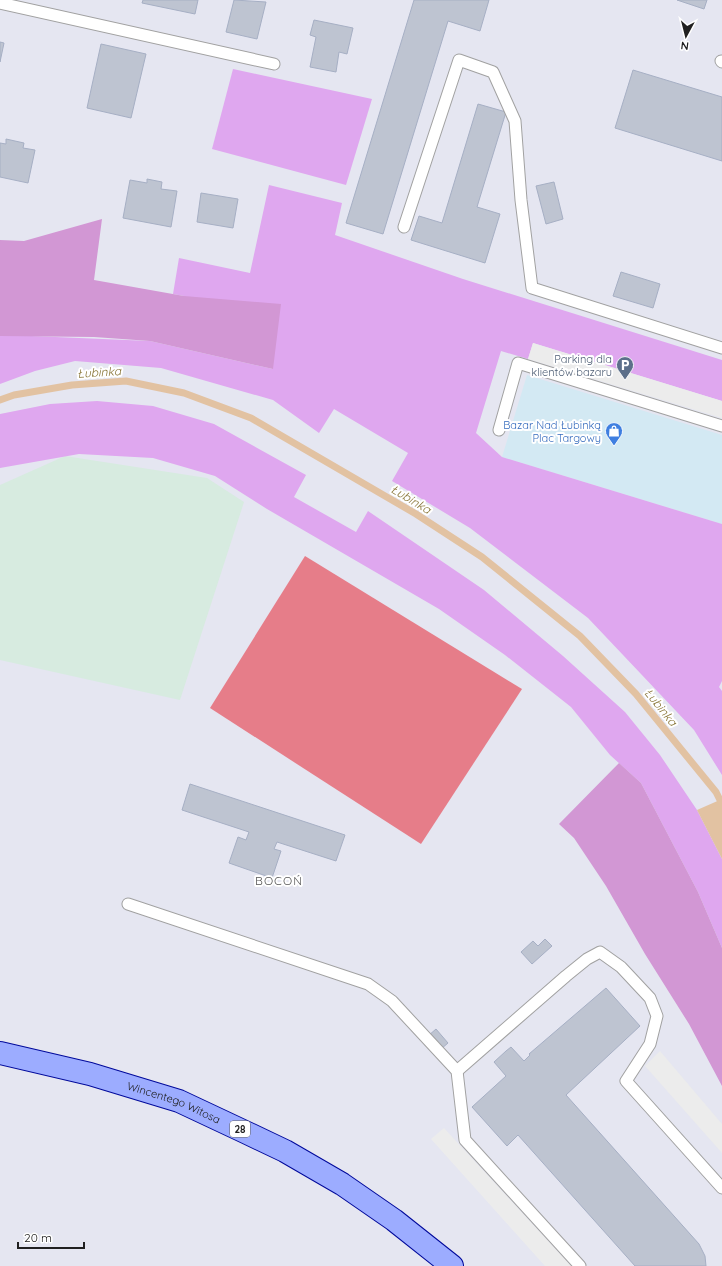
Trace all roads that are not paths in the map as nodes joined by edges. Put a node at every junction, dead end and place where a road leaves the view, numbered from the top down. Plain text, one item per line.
1 (0, 3) edge
2 (274, 64) dead end
3 (404, 227) dead end
4 (722, 348) edge
5 (722, 426) edge
6 (499, 430) dead end
7 (128, 904) dead end
8 (0, 1053) edge
9 (457, 1071) junction
10 (722, 1188) edge
11 (452, 1266) edge
12 (580, 1266) edge

1 - 2 lane
3 - 4 lane
5 - 6 lane
7 - 9 lane
8 - 11 main road, Wincentego Witosa / 28
9 - 10 lane
9 - 12 lane

